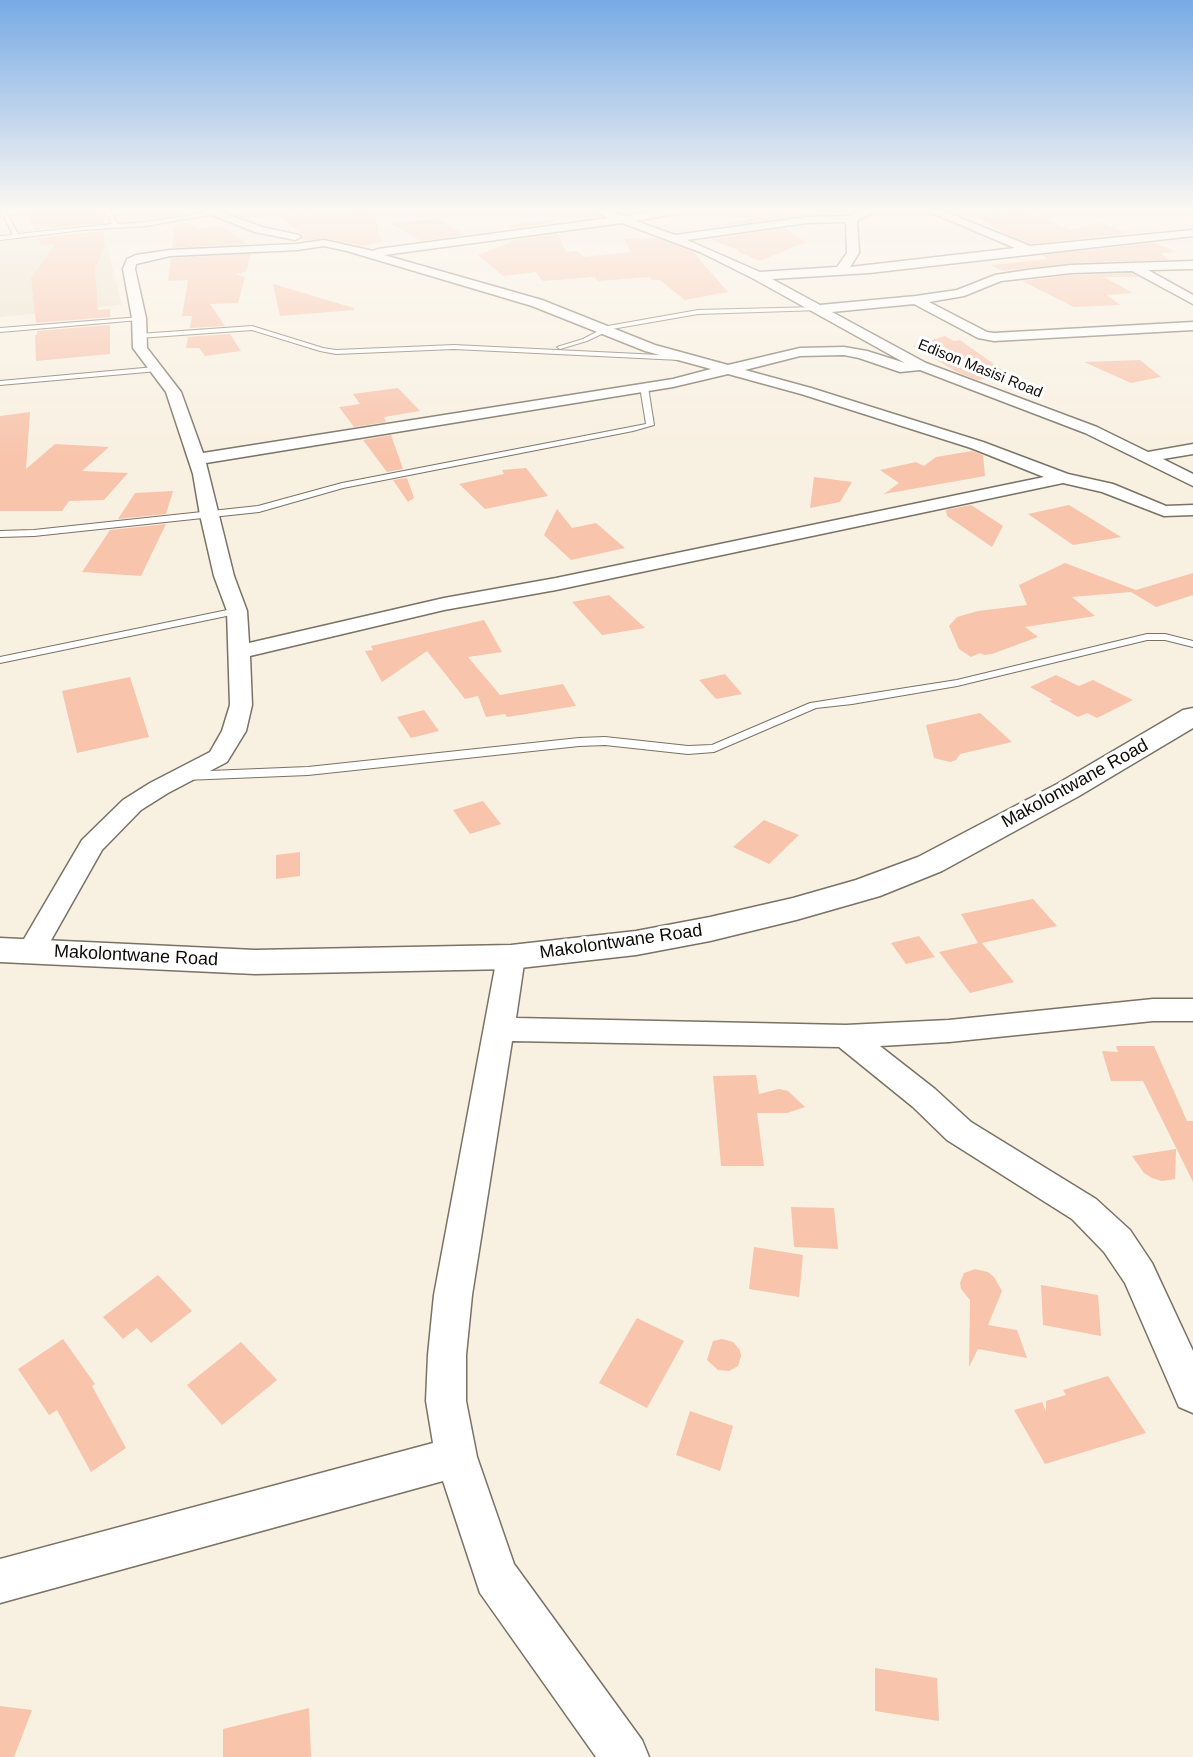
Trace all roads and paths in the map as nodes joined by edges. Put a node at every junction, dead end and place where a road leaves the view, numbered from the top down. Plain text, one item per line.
1 (133, 291) edge
2 (497, 291) edge
3 (785, 291) edge
4 (965, 291) edge
5 (1177, 291) edge
6 (916, 300) junction
7 (1193, 300) edge
8 (818, 309) junction
9 (139, 318) junction
10 (1193, 326) edge
11 (0, 330) edge
12 (603, 330) junction
13 (139, 336) junction
14 (546, 350) junction
15 (680, 358) junction
16 (921, 366) junction
17 (155, 369) junction
18 (727, 371) junction
19 (0, 383) edge
20 (644, 387) junction
21 (1193, 450) edge
22 (1147, 457) junction
23 (197, 459) junction
24 (1063, 478) junction
25 (1193, 481) edge
26 (1193, 510) edge
27 (209, 515) junction
28 (0, 534) edge
29 (237, 611) junction
30 (1193, 644) edge
31 (238, 652) junction
32 (0, 660) edge
33 (1193, 716) edge
34 (185, 776) junction
35 (16, 950) edge
36 (511, 957) junction
37 (1193, 1010) edge
38 (498, 1029) junction
39 (846, 1036) junction
40 (1193, 1394) edge
41 (456, 1457) junction
42 (0, 1581) edge
43 (625, 1757) edge

1 - 9 street
2 - 12 street
3 - 8 street, Edison Masisi Road
4 - 6 street
5 - 7 street
6 - 8 street
6 - 10 street
8 - 12 lane
8 - 16 street, Edison Masisi Road
9 - 11 lane
9 - 13 street
12 - 14 lane
12 - 15 street
13 - 14 lane
13 - 17 street
14 - 15 lane
15 - 18 street
16 - 18 street
16 - 22 street, Edison Masisi Road
17 - 19 lane
17 - 23 street
18 - 20 street
18 - 24 street
20 - 23 street
20 - 27 lane
21 - 22 street
22 - 25 street, Edison Masisi Road
23 - 27 street
24 - 26 street
24 - 31 street
27 - 28 lane
27 - 29 street
29 - 31 street
29 - 32 lane
30 - 34 lane
31 - 34 street
33 - 36 main road, Makolontwane Road
34 - 35 street
35 - 36 main road, Makolontwane Road
36 - 38 street
37 - 39 street
38 - 39 street
38 - 41 street
39 - 40 street
41 - 42 street
41 - 43 street

